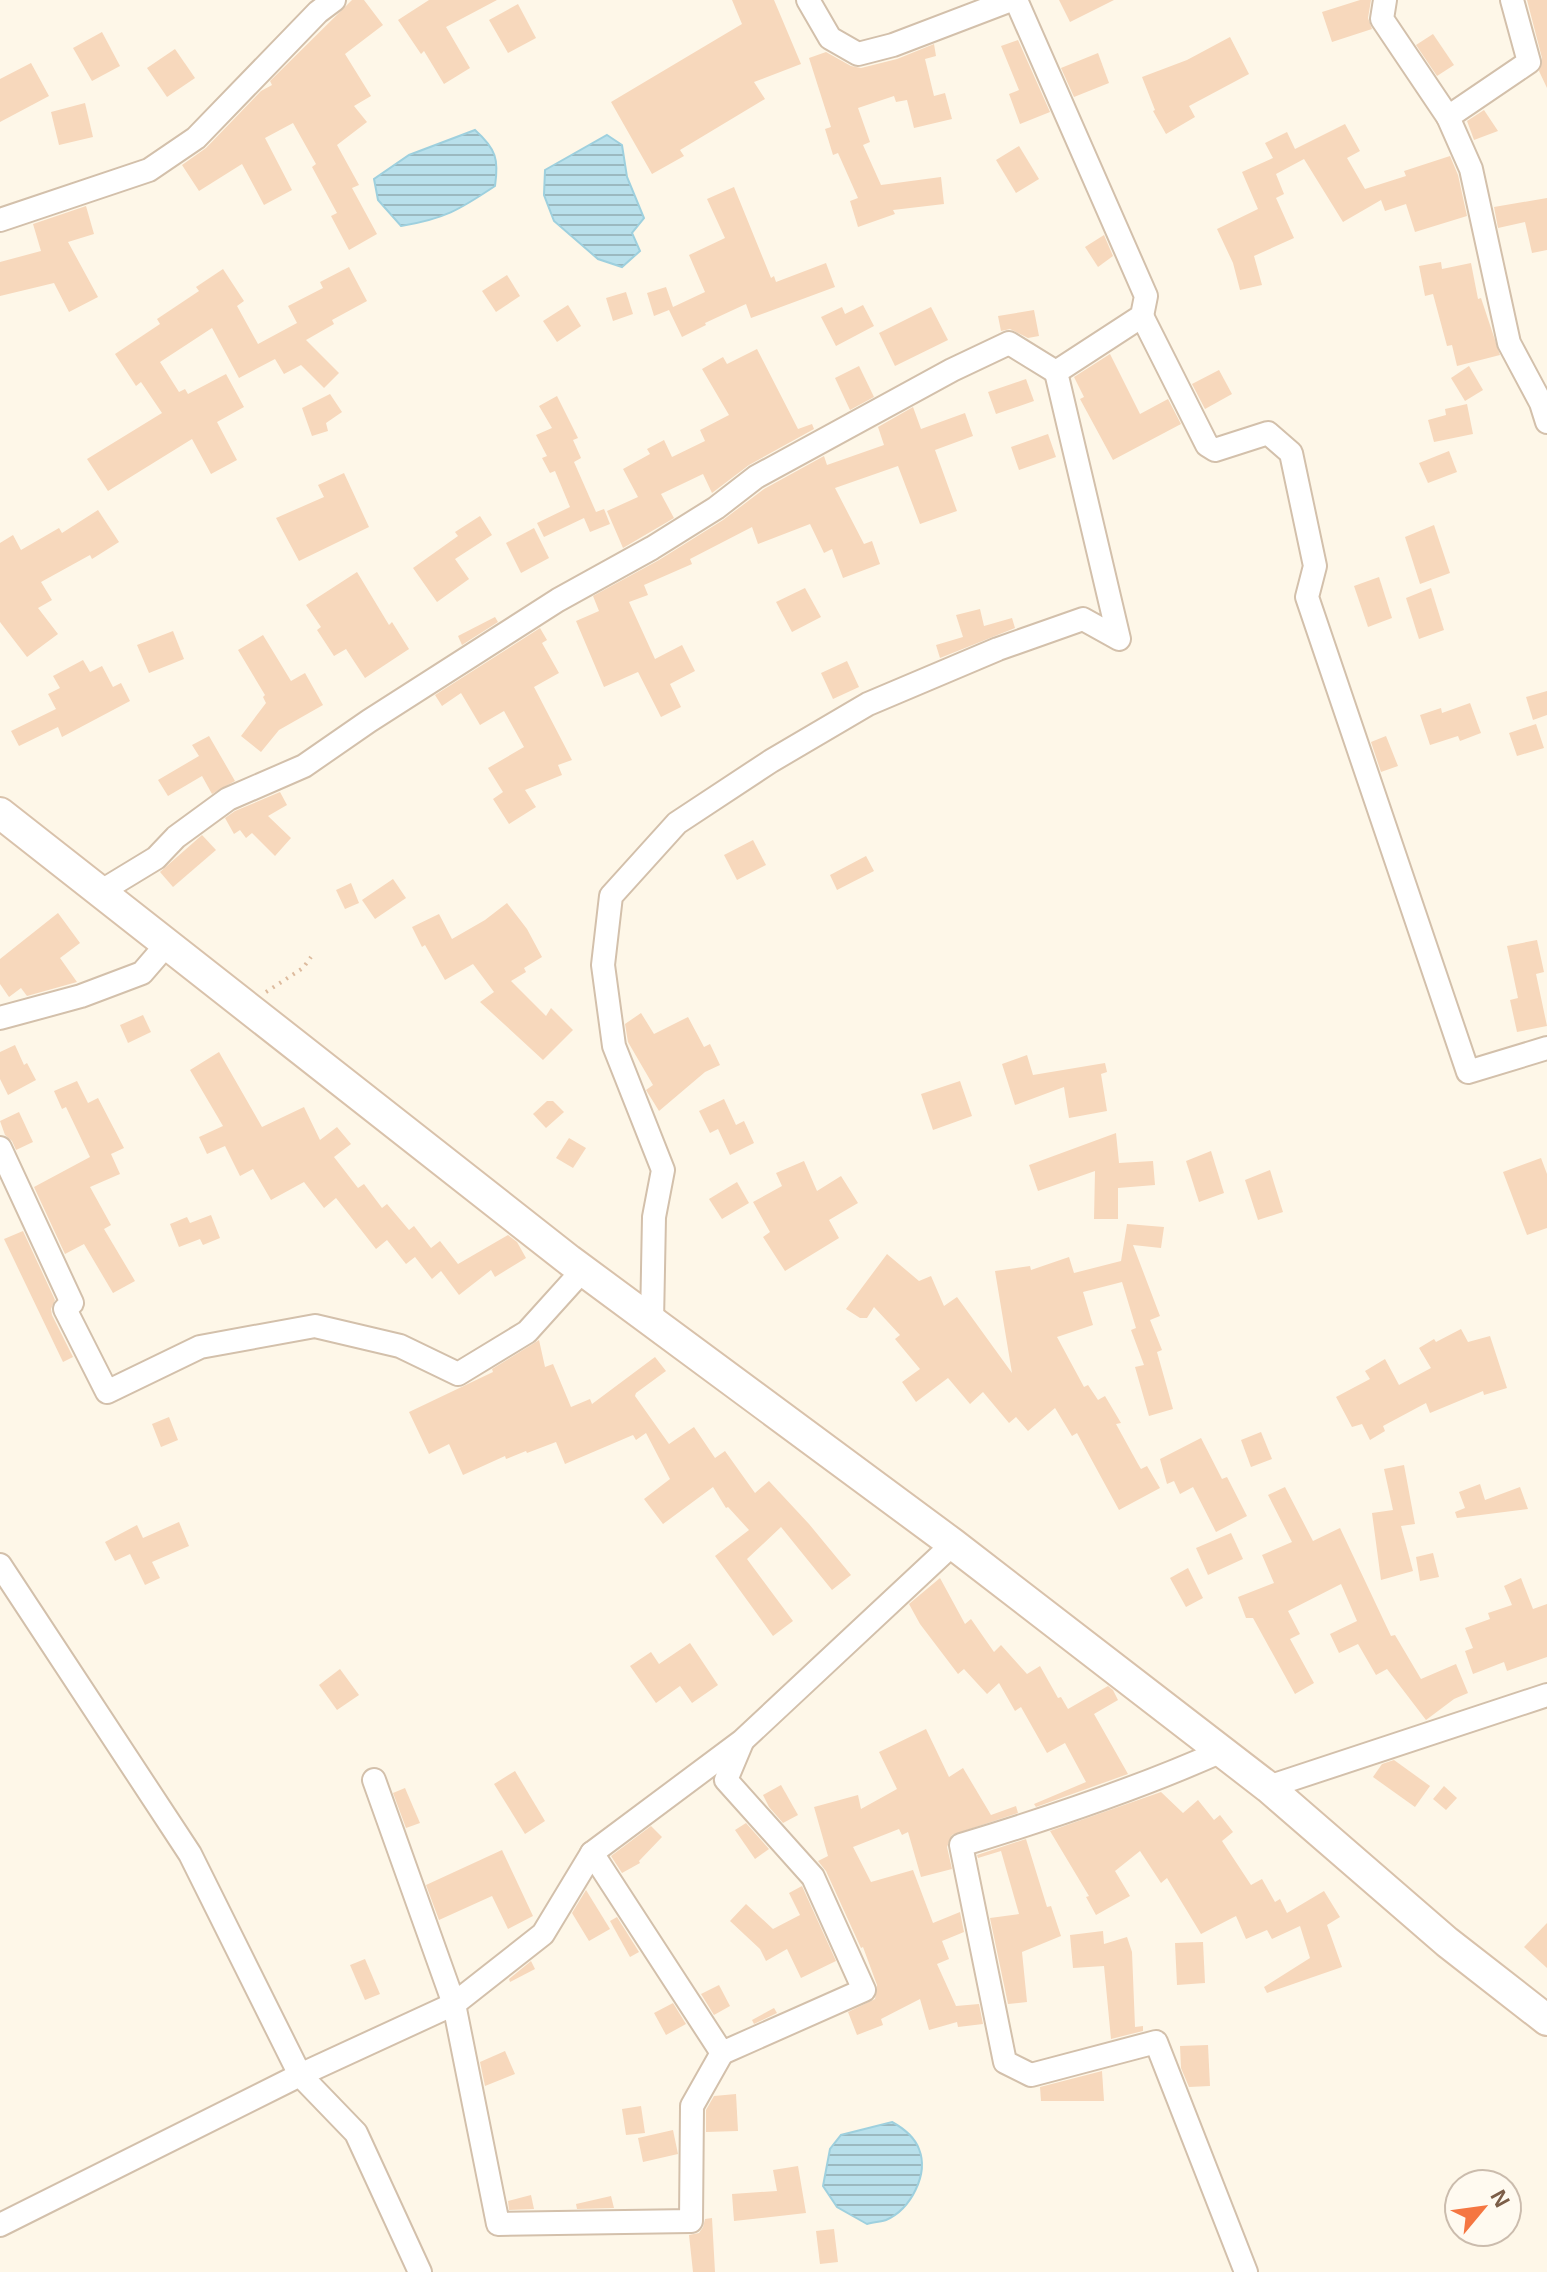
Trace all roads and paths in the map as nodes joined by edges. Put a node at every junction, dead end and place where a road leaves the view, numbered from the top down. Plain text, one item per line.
1 (334, 0) edge
2 (808, 0) edge
3 (1014, 0) edge
4 (1385, 0) edge
5 (1512, 0) edge
6 (1448, 117) junction
7 (0, 220) edge
8 (1142, 316) junction
9 (1056, 372) junction
10 (1547, 422) edge
11 (0, 813) edge
12 (100, 892) junction
13 (167, 944) junction
14 (311, 957) dead end
15 (243, 1005) junction
16 (0, 1018) edge
17 (1547, 1048) edge
18 (0, 1148) edge
19 (583, 1270) junction
20 (652, 1322) junction
21 (953, 1544) junction
22 (0, 1565) edge
23 (1547, 1695) edge
24 (742, 1741) junction
25 (1222, 1751) junction
26 (374, 1780) dead end
27 (1268, 1787) junction
28 (592, 1853) junction
29 (454, 2004) junction
30 (1547, 2020) edge
31 (722, 2053) junction
32 (300, 2075) junction
33 (0, 2225) edge
34 (420, 2272) edge
35 (1246, 2272) edge

1 - 7 street
2 - 3 street
3 - 8 street
4 - 6 street
5 - 6 street
6 - 10 street
8 - 9 street
8 - 17 street
9 - 12 street
9 - 20 street
11 - 12 street
12 - 13 street
13 - 15 street
13 - 16 street
14 - 15 path
15 - 19 street
18 - 19 street
19 - 20 street
20 - 21 street
21 - 24 street
21 - 25 street
22 - 32 street
23 - 27 street
24 - 28 street
24 - 31 street
25 - 27 street
25 - 35 street
26 - 29 street
27 - 30 street
28 - 29 street
28 - 31 street
29 - 31 street
29 - 32 street
32 - 33 street
32 - 34 street

